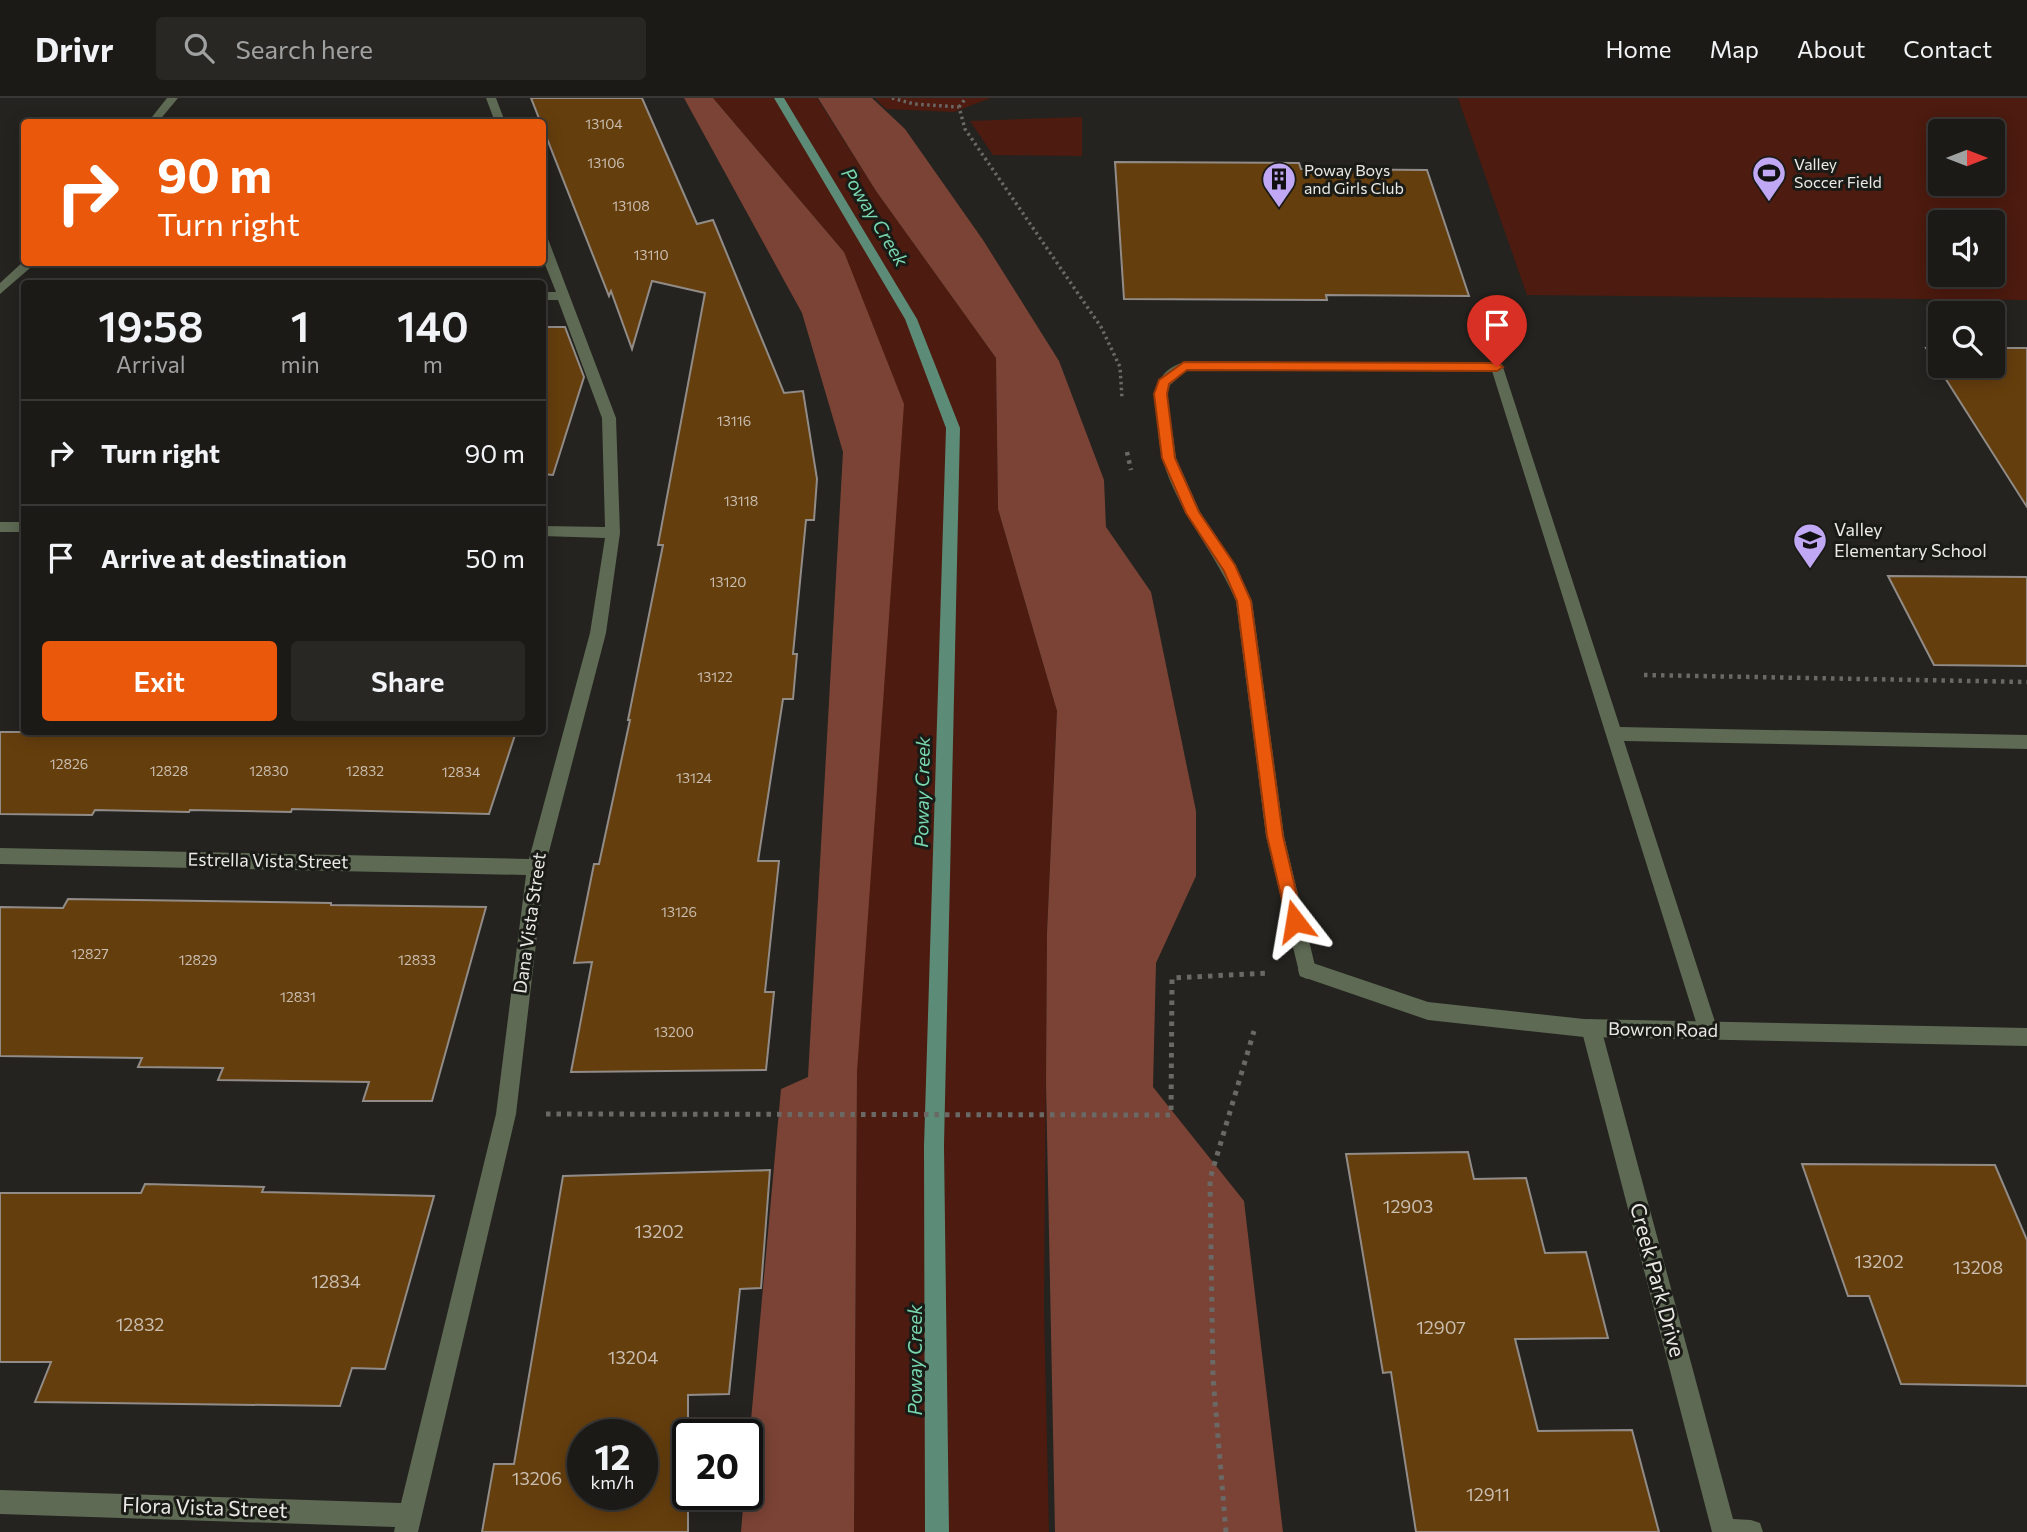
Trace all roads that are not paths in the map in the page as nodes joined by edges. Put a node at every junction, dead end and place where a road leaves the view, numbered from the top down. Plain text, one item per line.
1 (173, 98) edge
2 (491, 98) edge
3 (156, 119) edge
4 (499, 119) edge
5 (546, 249) edge
6 (27, 266) edge
7 (4, 287) edge
8 (546, 296) edge
9 (564, 296) junction
10 (0, 527) edge
11 (21, 527) edge
12 (546, 531) edge
13 (613, 533) junction
14 (1613, 734) junction
15 (2027, 743) edge
16 (0, 856) edge
17 (536, 867) junction
18 (1591, 1028) junction
19 (1709, 1031) junction
20 (2027, 1037) edge
21 (0, 1502) edge
22 (408, 1524) edge
23 (1724, 1532) edge
24 (1751, 1532) edge

1 - 3 street
2 - 4 street
5 - 9 street, Dana Vista Street
6 - 7 street
8 - 9 street
9 - 13 street, Dana Vista Street
10 - 11 street
12 - 13 street
13 - 17 street, Dana Vista Street
14 - 15 street
14 - 18 street, Bowron Road
14 - 19 street
16 - 17 street, Estrella Vista Street
17 - 22 street, Dana Vista Street
18 - 19 street, Bowron Road
18 - 23 street, Creek Park Drive
19 - 20 street, Bowron Road
21 - 22 street, Flora Vista Street
23 - 24 street

